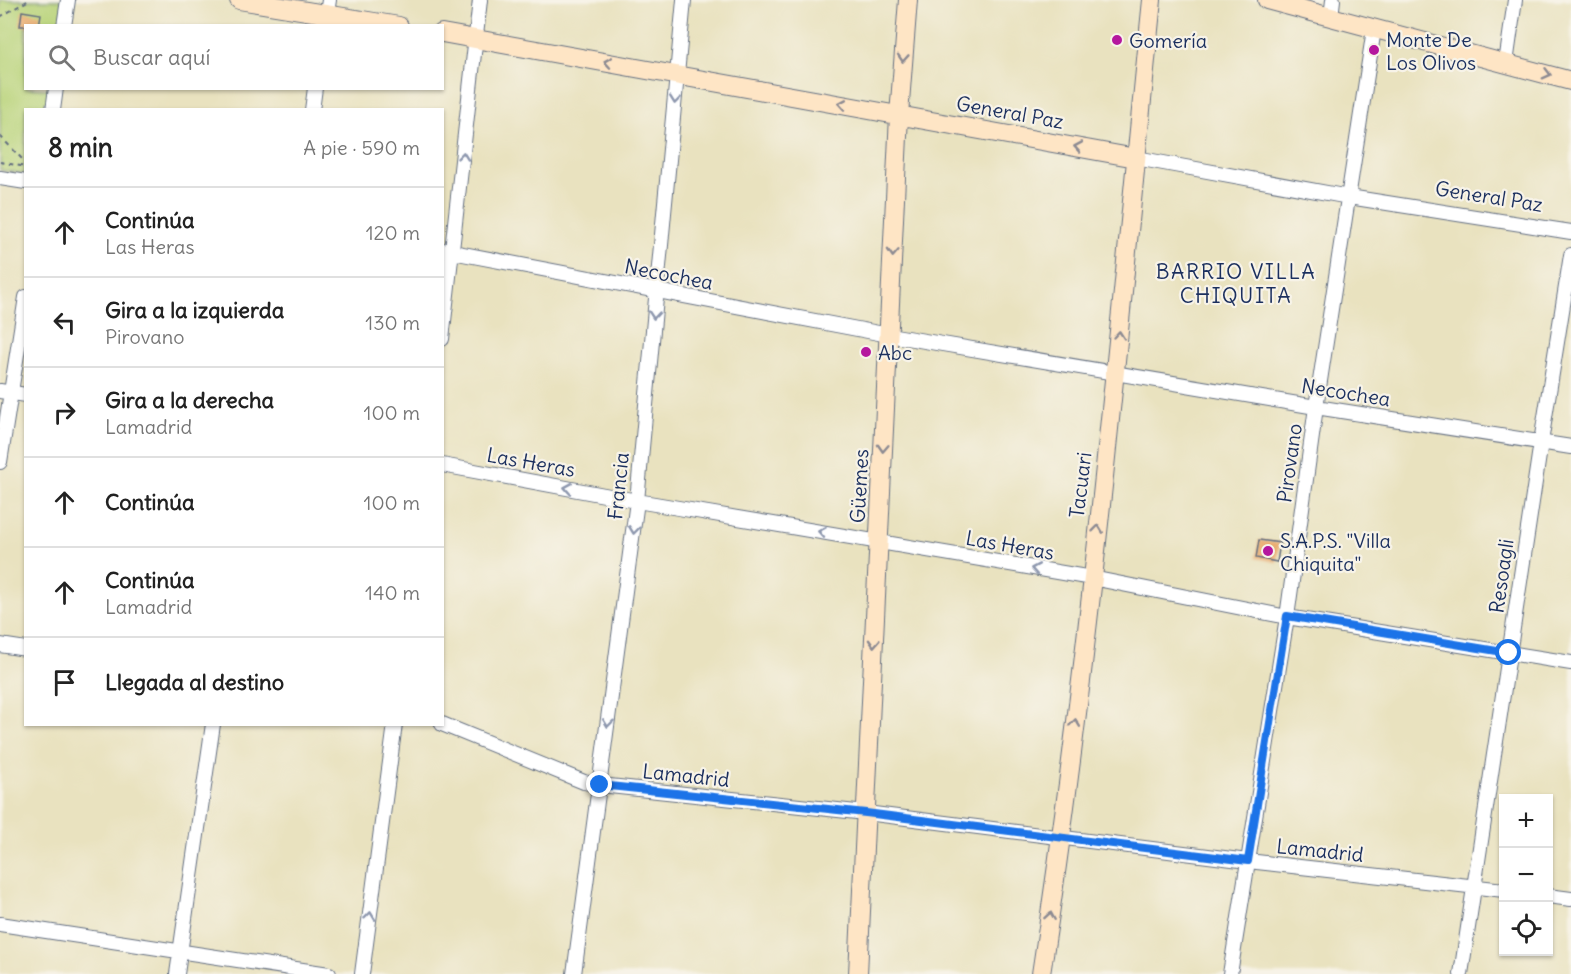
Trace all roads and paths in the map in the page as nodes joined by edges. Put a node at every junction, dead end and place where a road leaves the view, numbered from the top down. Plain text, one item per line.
1 (29, 0) edge
2 (68, 0) edge
3 (239, 0) edge
4 (480, 0) edge
5 (684, 0) edge
6 (908, 0) edge
7 (1152, 0) edge
8 (1267, 0) edge
9 (1515, 0) edge
10 (1332, 9) edge
11 (327, 13) edge
12 (0, 17) edge
13 (64, 24) edge
14 (388, 24) edge
15 (1374, 29) junction
16 (444, 33) edge
17 (475, 38) junction
18 (1506, 63) junction
19 (677, 75) junction
20 (1571, 81) edge
21 (56, 90) edge
22 (315, 90) edge
23 (53, 108) edge
24 (312, 108) edge
25 (899, 115) junction
26 (0, 136) edge
27 (1136, 158) junction
28 (0, 162) edge
29 (24, 163) edge
30 (24, 165) edge
31 (0, 178) edge
32 (24, 182) edge
33 (1349, 197) junction
34 (1571, 232) edge
35 (448, 251) edge
36 (1571, 255) edge
37 (656, 292) junction
38 (24, 306) edge
39 (444, 310) edge
40 (889, 334) junction
41 (1116, 374) junction
42 (6, 392) edge
43 (24, 395) edge
44 (1316, 408) junction
45 (1540, 442) junction
46 (1571, 447) edge
47 (0, 462) edge
48 (444, 465) edge
49 (637, 501) junction
50 (879, 542) junction
51 (1092, 578) junction
52 (1287, 616) junction
53 (0, 645) edge
54 (24, 649) edge
55 (1509, 653) junction
56 (1571, 663) edge
57 (444, 725) edge
58 (213, 726) edge
59 (395, 726) edge
60 (600, 785) junction
61 (866, 813) junction
62 (1062, 839) junction
63 (1248, 861) junction
64 (1475, 886) junction
65 (1499, 889) edge
66 (1553, 897) edge
67 (1571, 899) edge
68 (0, 924) edge
69 (181, 951) junction
70 (177, 974) edge
71 (329, 974) edge
72 (362, 974) edge
73 (574, 974) edge
74 (858, 974) edge
75 (1041, 974) edge
76 (1230, 974) edge
77 (1461, 974) edge

1 - 12 path
2 - 13 street
3 - 11 street
4 - 17 street
5 - 19 street, Francia
6 -> 25 street, Güemes
7 - 27 street, Tacuari
8 - 10 street
9 - 18 street
10 - 15 street
11 - 14 street
15 - 18 street
15 - 33 street, Pirovano
16 - 17 street, General Paz
19 -> 17 street, General Paz
35 -> 17 street
18 -> 20 street
25 -> 19 street, General Paz
19 -> 37 street, Francia
21 - 23 street
22 - 24 street
27 -> 25 street, General Paz
25 -> 40 street, Güemes
26 - 29 path
27 - 33 street, General Paz
41 -> 27 street, Tacuari
28 - 30 path
31 - 32 street
33 - 34 street, General Paz
33 - 44 street, Pirovano
35 - 37 street, Necochea
35 - 39 street
36 - 45 street, Resoagli
37 - 40 street, Necochea
37 -> 49 street, Francia
38 - 42 street
40 - 41 street, Necochea
40 -> 50 street, Güemes
41 - 44 street, Necochea
51 -> 41 street, Tacuari
42 - 43 street
42 - 47 street
44 - 45 street, Necochea
44 - 52 street, Pirovano
45 - 46 street, Necochea
45 - 55 street, Resoagli
49 -> 48 street, Las Heras
50 -> 49 street, Las Heras
49 -> 60 street, Francia
51 -> 50 street, Las Heras
50 -> 61 street, Güemes
51 - 52 street, Las Heras
62 -> 51 street, Tacuari
52 - 55 street, Las Heras
52 - 63 street, Pirovano
53 - 54 street
55 - 56 street, Las Heras
55 - 64 street, Resoagli
57 - 60 street, Lamadrid
58 - 69 street
72 -> 59 street
60 - 61 street, Lamadrid
60 - 73 street, Francia
61 - 62 street, Lamadrid
61 - 74 street, Güemes
62 - 63 street, Lamadrid
75 -> 62 street, Tacuari
63 - 64 street, Lamadrid
63 - 76 street, Pirovano
64 - 65 street, Lamadrid
64 - 77 street, Resoagli
66 - 67 street
68 - 69 street
69 - 70 street
69 - 71 street

